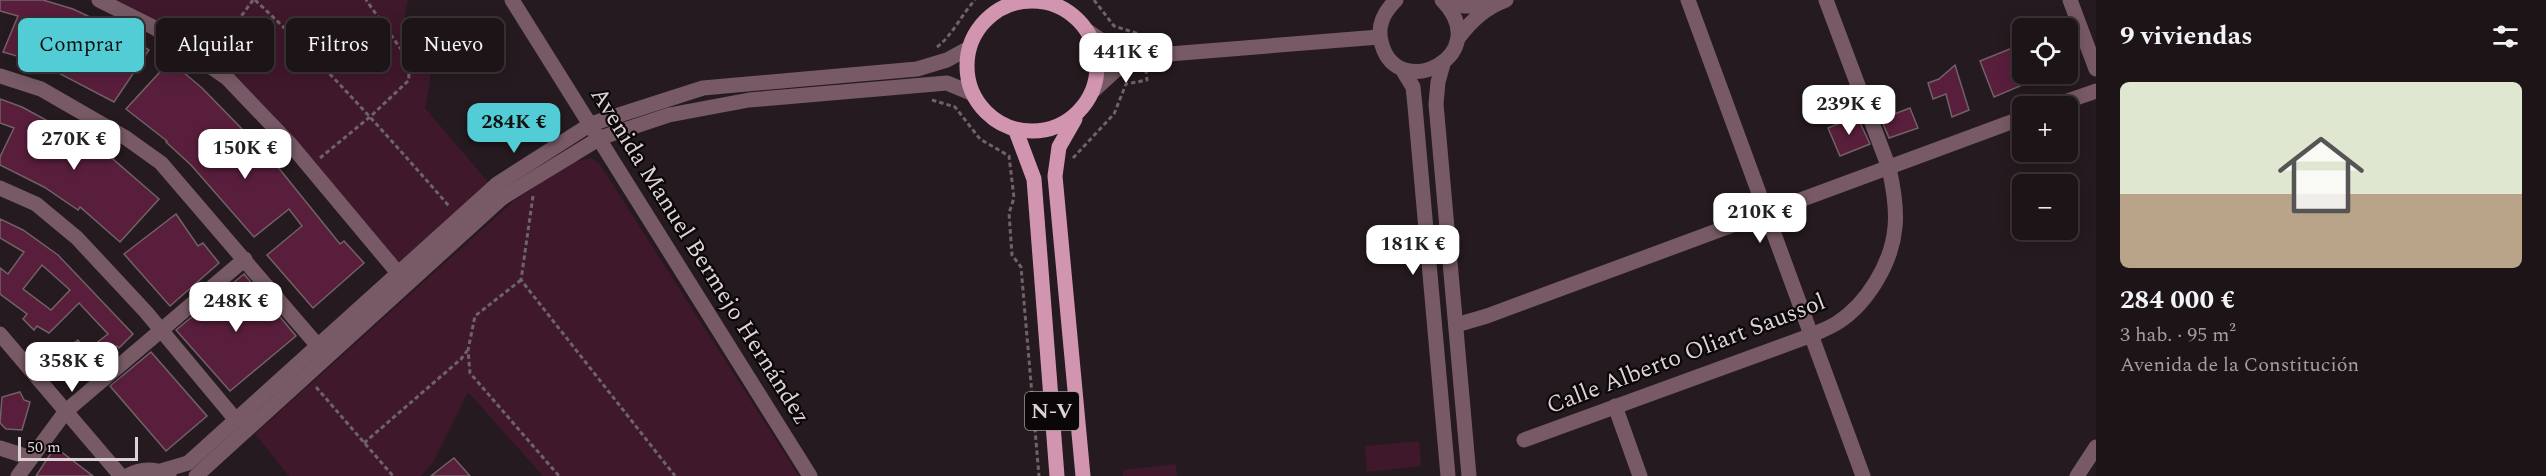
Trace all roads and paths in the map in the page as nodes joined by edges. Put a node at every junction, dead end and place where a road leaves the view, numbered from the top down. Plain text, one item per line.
1 (99, 0) edge
2 (254, 0) edge
3 (366, 0) edge
4 (512, 0) edge
5 (975, 0) edge
6 (1094, 0) edge
7 (1395, 0) edge
8 (1443, 0) edge
9 (1506, 0) edge
10 (1688, 0) edge
11 (1826, 0) edge
12 (2070, 0) edge
13 (1051, 1) edge
14 (999, 6) edge
15 (1491, 6) junction
16 (240, 18) edge
17 (156, 29) edge
18 (1089, 32) junction
19 (1379, 37) junction
20 (1458, 37) junction
21 (935, 47) dead end
22 (969, 48) junction
23 (1144, 56) junction
24 (1443, 64) junction
25 (1402, 69) junction
26 (2096, 69) edge
27 (220, 72) edge
28 (0, 76) edge
29 (919, 86) junction
30 (1093, 91) junction
31 (2096, 91) edge
32 (971, 93) junction
33 (2078, 97) edge
34 (1078, 112) junction
35 (371, 116) junction
36 (2012, 122) edge
37 (591, 124) junction
38 (1016, 131) junction
39 (600, 138) junction
40 (1072, 160) dead end
41 (309, 167) junction
42 (1889, 168) junction
43 (534, 177) junction
44 (0, 188) edge
45 (1766, 212) junction
46 (459, 218) junction
47 (245, 259) junction
48 (398, 273) junction
49 (521, 280) junction
50 (1456, 325) junction
51 (161, 330) junction
52 (0, 334) edge
53 (1812, 335) junction
54 (318, 346) junction
55 (468, 350) junction
56 (305, 375) junction
57 (1615, 406) junction
58 (66, 411) junction
59 (236, 420) junction
60 (1524, 440) dead end
61 (364, 443) junction
62 (2096, 447) edge
63 (0, 448) edge
64 (31, 458) junction
65 (166, 473) edge
66 (18, 476) edge
67 (121, 476) edge
68 (127, 476) edge
69 (196, 476) edge
70 (393, 476) edge
71 (559, 476) edge
72 (675, 476) edge
73 (810, 476) edge
74 (1039, 476) edge
75 (1057, 476) edge
76 (1083, 476) edge
77 (1448, 476) edge
78 (1469, 476) edge
79 (1640, 476) edge
80 (1863, 476) edge
81 (2077, 476) edge

1 - 17 street
2 - 16 path
2 - 35 path
3 - 35 path
4 - 37 street, Avenida Manuel Bermejo Hernández
5 - 21 path
6 - 23 path
7 - 19 street
8 - 15 street
8 - 20 street
9 - 15 street
10 - 45 street
11 - 42 street, Calle Alberto Oliart Saussol
12 - 26 street
13 - 14 main road
13 - 18 main road
14 - 22 main road
15 - 20 street
18 - 23 street
18 - 30 main road
19 - 23 street
19 - 25 street
20 - 24 street
22 - 32 main road
22 - 37 street
23 - 30 street
23 - 40 path
24 - 25 street
24 - 50 street
25 - 77 street
27 - 41 street
28 - 47 street
29 - 32 street
29 - 39 street
29 - 74 path
30 - 34 main road
31 - 33 street
32 - 38 main road
34 - 38 main road
34 - 76 main road
35 - 41 path
35 - 46 path
36 - 42 street
37 - 39 street, Avenida Manuel Bermejo Hernández
37 - 46 street
38 - 75 main road, N-V
39 - 43 street
39 - 73 street, Avenida Manuel Bermejo Hernández
41 - 48 street
42 - 45 street
42 - 53 street, Calle Alberto Oliart Saussol
43 - 49 path
43 - 56 street
44 - 51 street
45 - 50 street
45 - 53 street
46 - 48 street
47 - 51 street
47 - 54 street
48 - 54 street
49 - 55 path
49 - 72 path
50 - 78 street
51 - 58 street
51 - 59 street
52 - 58 street
53 - 57 street, Calle Alberto Oliart Saussol
53 - 80 street
54 - 59 street
55 - 61 path
55 - 71 path
56 - 61 path
56 - 69 street
57 - 60 street, Calle Alberto Oliart Saussol
57 - 79 street
58 - 64 street
58 - 67 street
59 - 65 street
61 - 70 path
62 - 81 street
63 - 64 street
64 - 66 street
65 - 68 street

